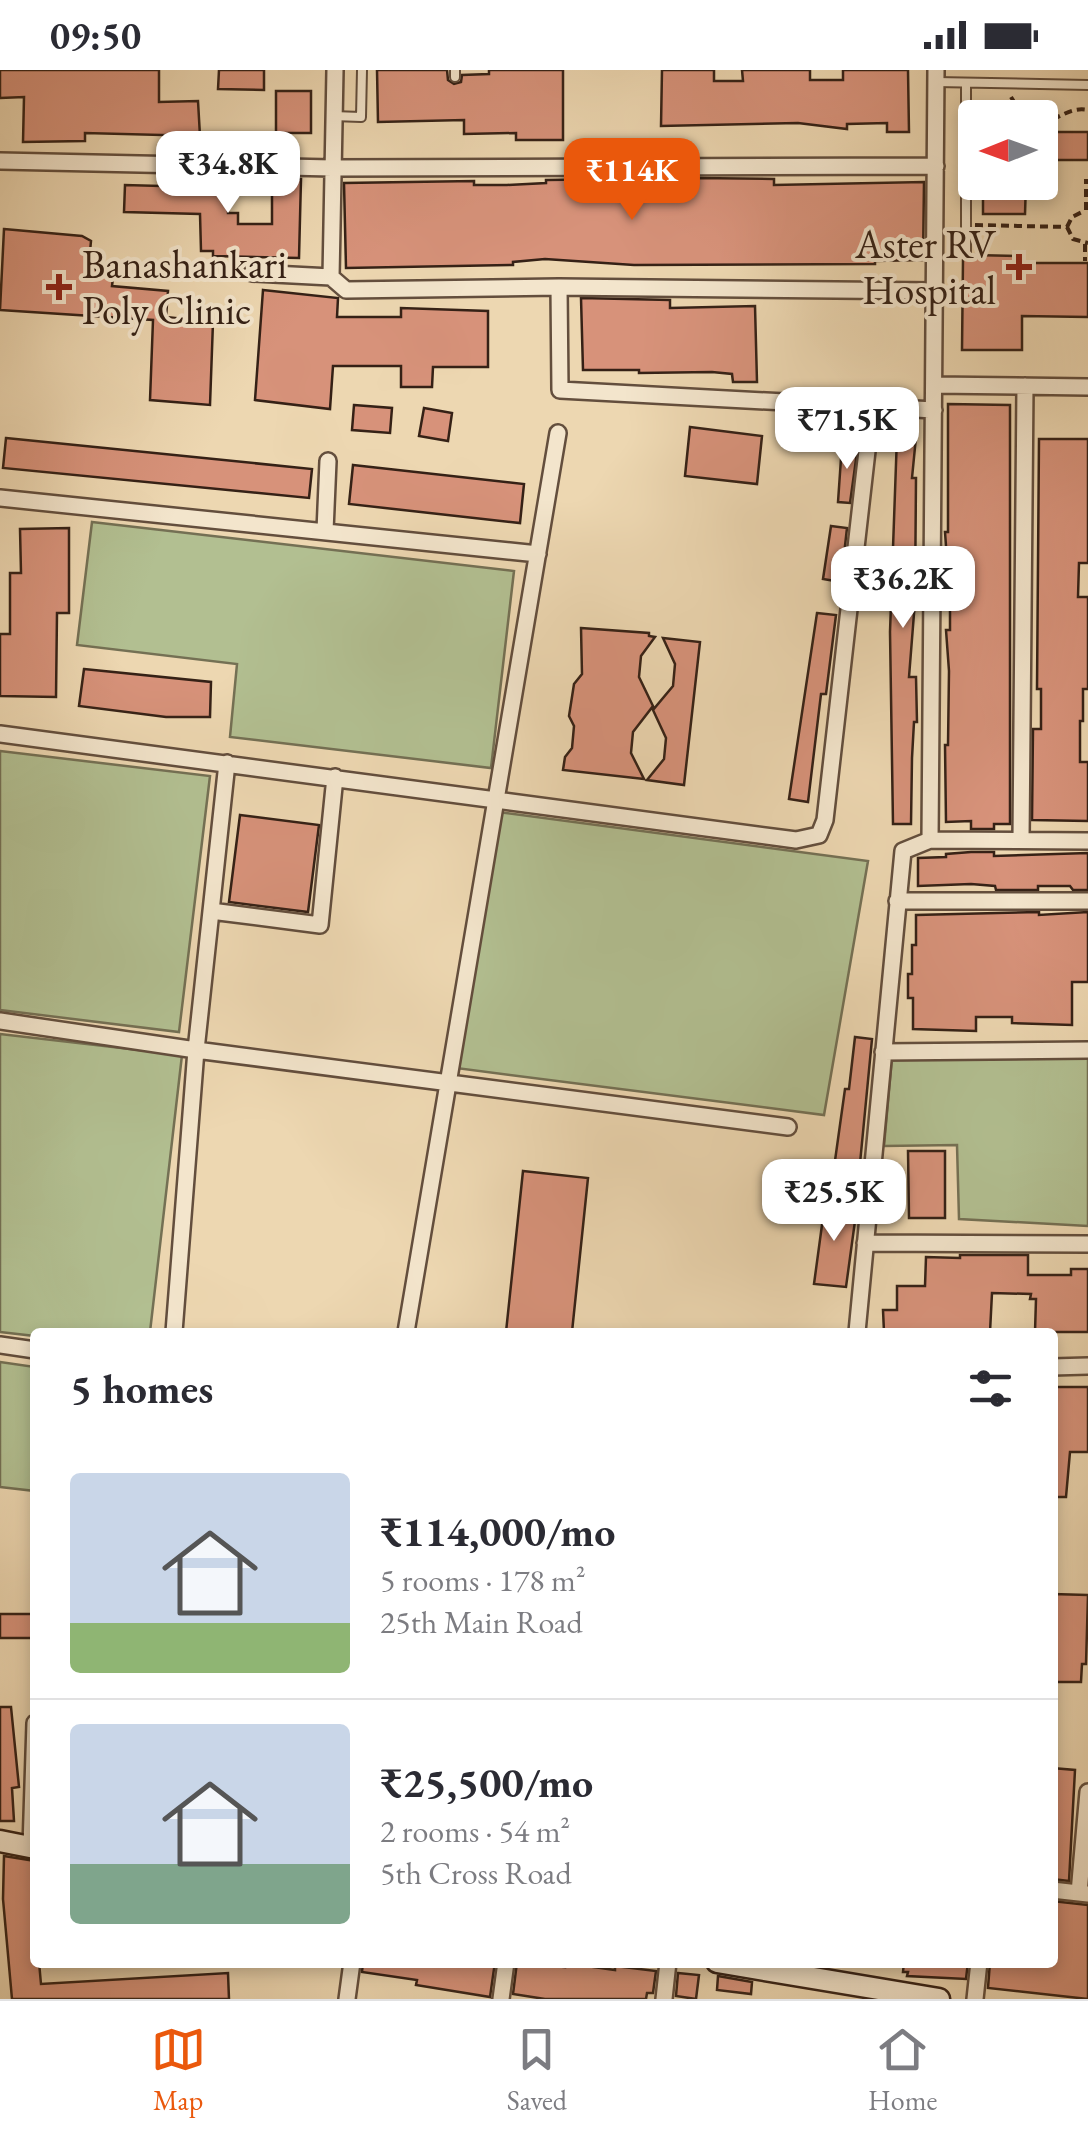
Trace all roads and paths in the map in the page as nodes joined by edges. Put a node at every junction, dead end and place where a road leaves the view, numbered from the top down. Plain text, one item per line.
1 (335, 70) edge
2 (362, 70) edge
3 (936, 76) edge
4 (966, 84) junction
5 (1004, 84) junction
6 (1088, 84) edge
7 (1013, 100) edge
8 (1088, 110) edge
9 (334, 116) junction
10 (1058, 118) edge
11 (0, 161) edge
12 (936, 166) junction
13 (332, 168) junction
14 (1086, 179) edge
15 (1087, 210) edge
16 (965, 225) junction
17 (1066, 226) junction
18 (1087, 244) edge
19 (966, 253) dead end
20 (1086, 262) dead end
21 (252, 273) dead end
22 (330, 277) junction
23 (559, 287) junction
24 (934, 292) junction
25 (934, 385) junction
26 (1025, 386) junction
27 (1088, 387) edge
28 (934, 410) junction
29 (558, 433) dead end
30 (867, 451) dead end
31 (328, 460) dead end
32 (0, 498) edge
33 (324, 530) junction
34 (538, 554) junction
35 (0, 734) edge
36 (227, 764) junction
37 (335, 778) junction
38 (496, 798) junction
39 (930, 840) junction
40 (1021, 840) junction
41 (1088, 840) edge
42 (1088, 901) edge
43 (897, 902) junction
44 (212, 912) junction
45 (0, 1021) edge
46 (196, 1050) junction
47 (1088, 1050) edge
48 (883, 1052) junction
49 (448, 1081) junction
50 (788, 1127) dead end
51 (865, 1243) junction
52 (1088, 1244) edge
53 (174, 1328) edge
54 (407, 1328) edge
55 (857, 1328) edge
56 (0, 1345) edge
57 (30, 1349) edge
58 (1088, 1366) edge
59 (1058, 1368) edge
60 (1088, 1792) edge
61 (0, 1841) edge
62 (30, 1846) edge
63 (1058, 1891) edge
64 (1084, 1894) edge
65 (351, 1968) edge
66 (505, 1968) edge
67 (667, 1968) edge
68 (775, 1968) edge
69 (978, 1968) edge
70 (347, 1999) edge
71 (501, 1999) edge
72 (664, 1999) edge
73 (939, 1999) edge
74 (975, 1999) edge

1 - 9 street
2 - 9 lane
3 - 4 lane
3 - 12 street
4 - 5 lane
4 - 16 lane
5 - 6 lane
5 - 7 path
8 - 10 path
9 - 13 street
11 - 13 street
12 - 13 street
12 - 24 street
13 - 22 street
14 - 15 path
15 - 17 path
16 - 17 path
16 - 19 lane
17 - 18 path
18 - 20 path
21 - 22 street
22 - 23 street
23 - 24 street
23 - 28 street
24 - 25 street
25 - 26 street
25 - 28 street
26 - 27 street
26 - 40 street
28 - 39 street
29 - 34 street
30 - 38 street
31 - 33 street
32 - 33 street
33 - 34 street
34 - 38 street
35 - 36 street
36 - 37 street
36 - 44 street
37 - 38 street
37 - 44 street
38 - 49 street
39 - 40 street
39 - 43 street
40 - 41 street
42 - 43 street
43 - 48 street
44 - 46 street
45 - 46 street
46 - 49 street
46 - 53 street
47 - 48 street
48 - 51 street
49 - 50 street
49 - 54 street
51 - 52 street
51 - 55 street
56 - 57 street
58 - 59 street
60 - 64 street
61 - 62 street
63 - 64 street
65 - 70 street
66 - 71 street
67 - 72 street
68 - 73 street
69 - 74 street

